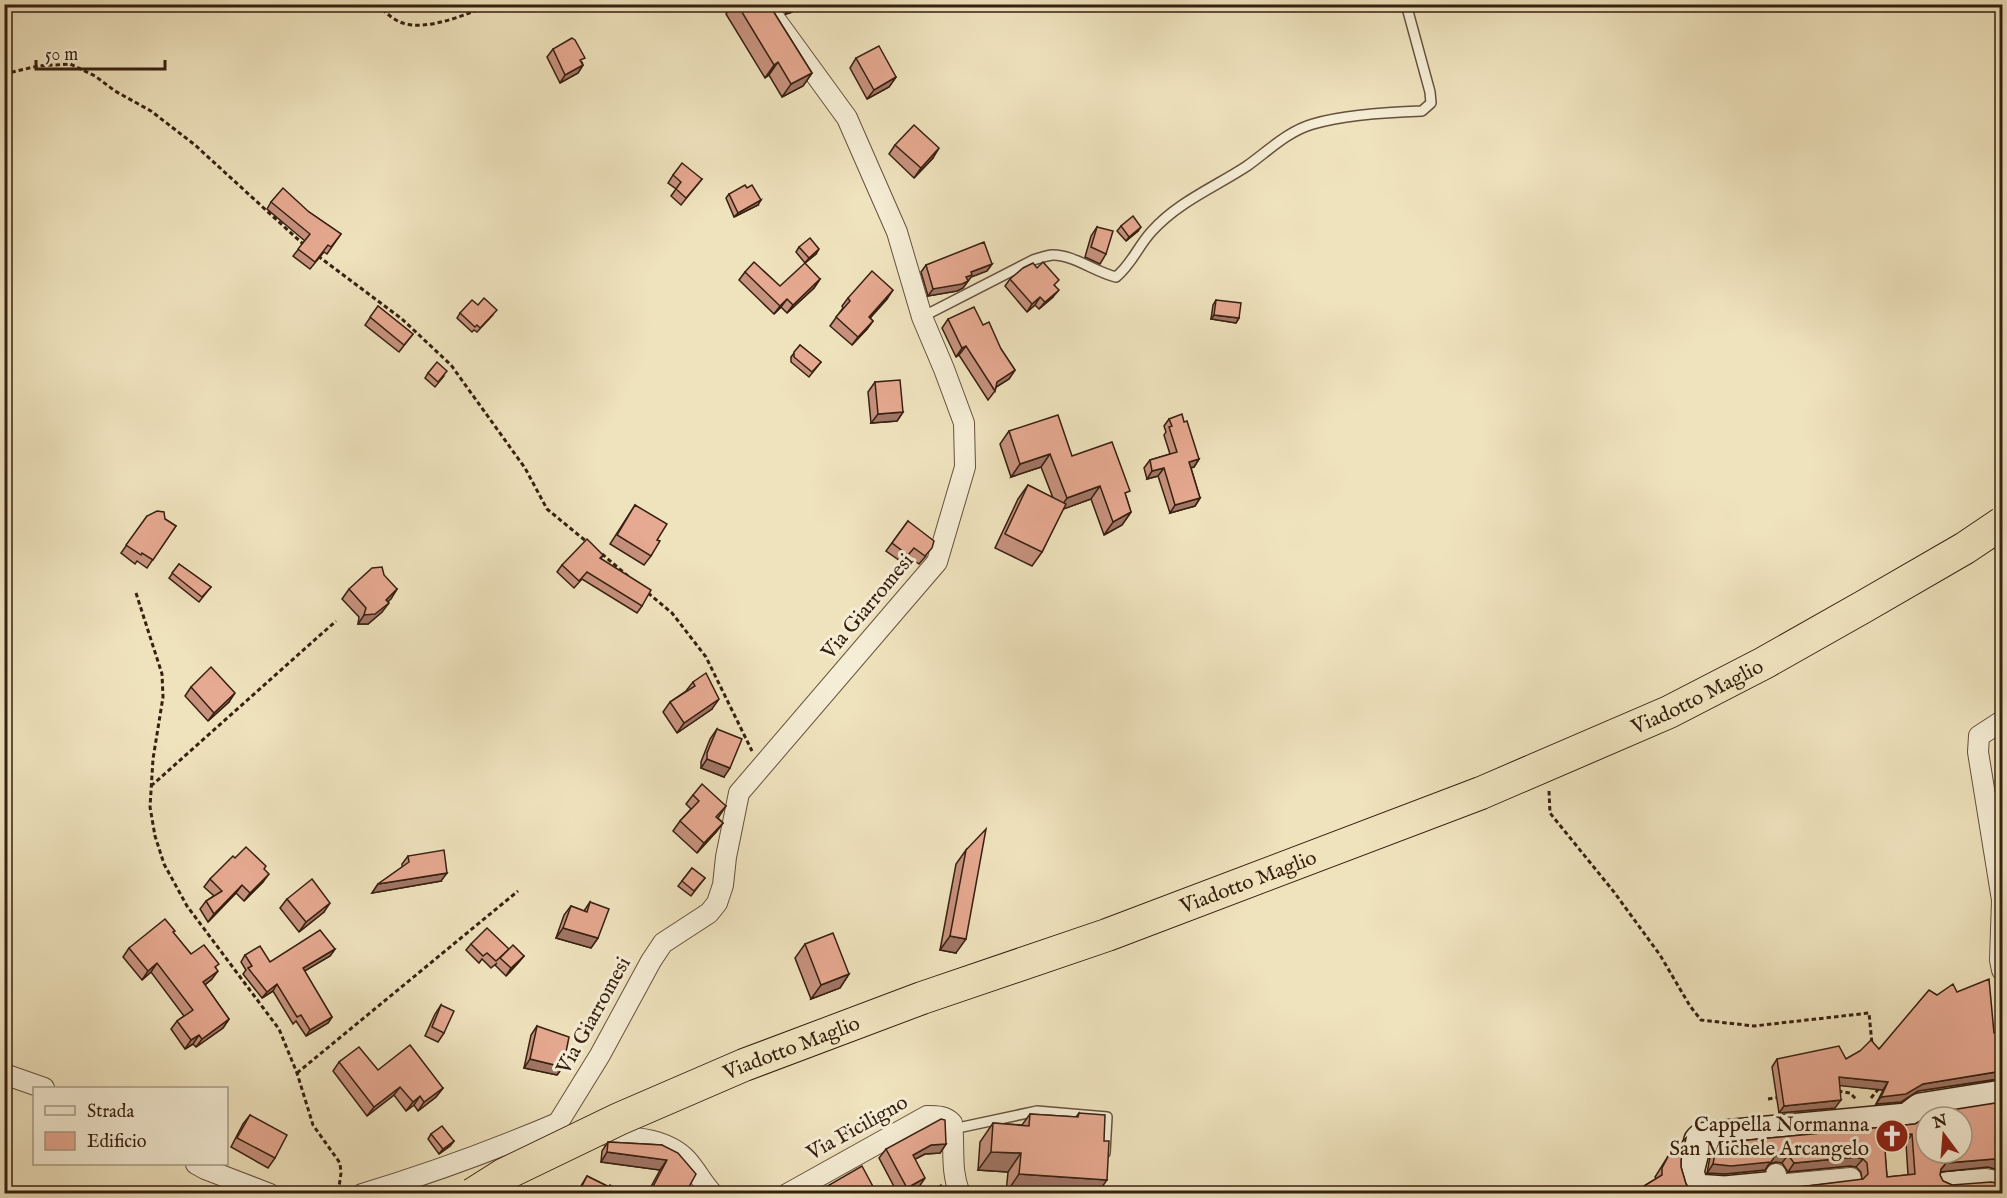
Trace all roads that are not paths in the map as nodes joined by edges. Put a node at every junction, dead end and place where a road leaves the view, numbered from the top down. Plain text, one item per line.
1 (769, 4) edge
2 (1406, 4) edge
3 (922, 317) junction
4 (2002, 523) edge
5 (2002, 721) edge
6 (2002, 970) edge
7 (4, 1074) edge
8 (40, 1087) edge
9 (2002, 1094) edge
10 (558, 1123) junction
11 (952, 1129) junction
12 (198, 1165) edge
13 (1105, 1165) edge
14 (1851, 1178) edge
15 (1946, 1182) edge
16 (2002, 1182) edge
17 (1777, 1184) edge
18 (1826, 1187) edge
19 (709, 1192) edge
20 (1725, 1192) edge
21 (270, 1194) edge
22 (362, 1194) edge
23 (472, 1194) edge
24 (787, 1194) edge
25 (960, 1194) edge

1 - 3 street, Via Giarromesi
2 - 3 lane
3 - 10 street, Via Giarromesi
4 - 23 main road, Viadotto Maglio, bridge
5 - 6 street
7 - 8 street
9 - 20 main road
10 - 19 street
10 - 22 street
11 - 13 lane
11 - 24 street, Via Ficiligno
11 - 25 street
12 - 21 street
14 - 18 street
15 - 16 street
17 - 18 street
17 - 20 main road

